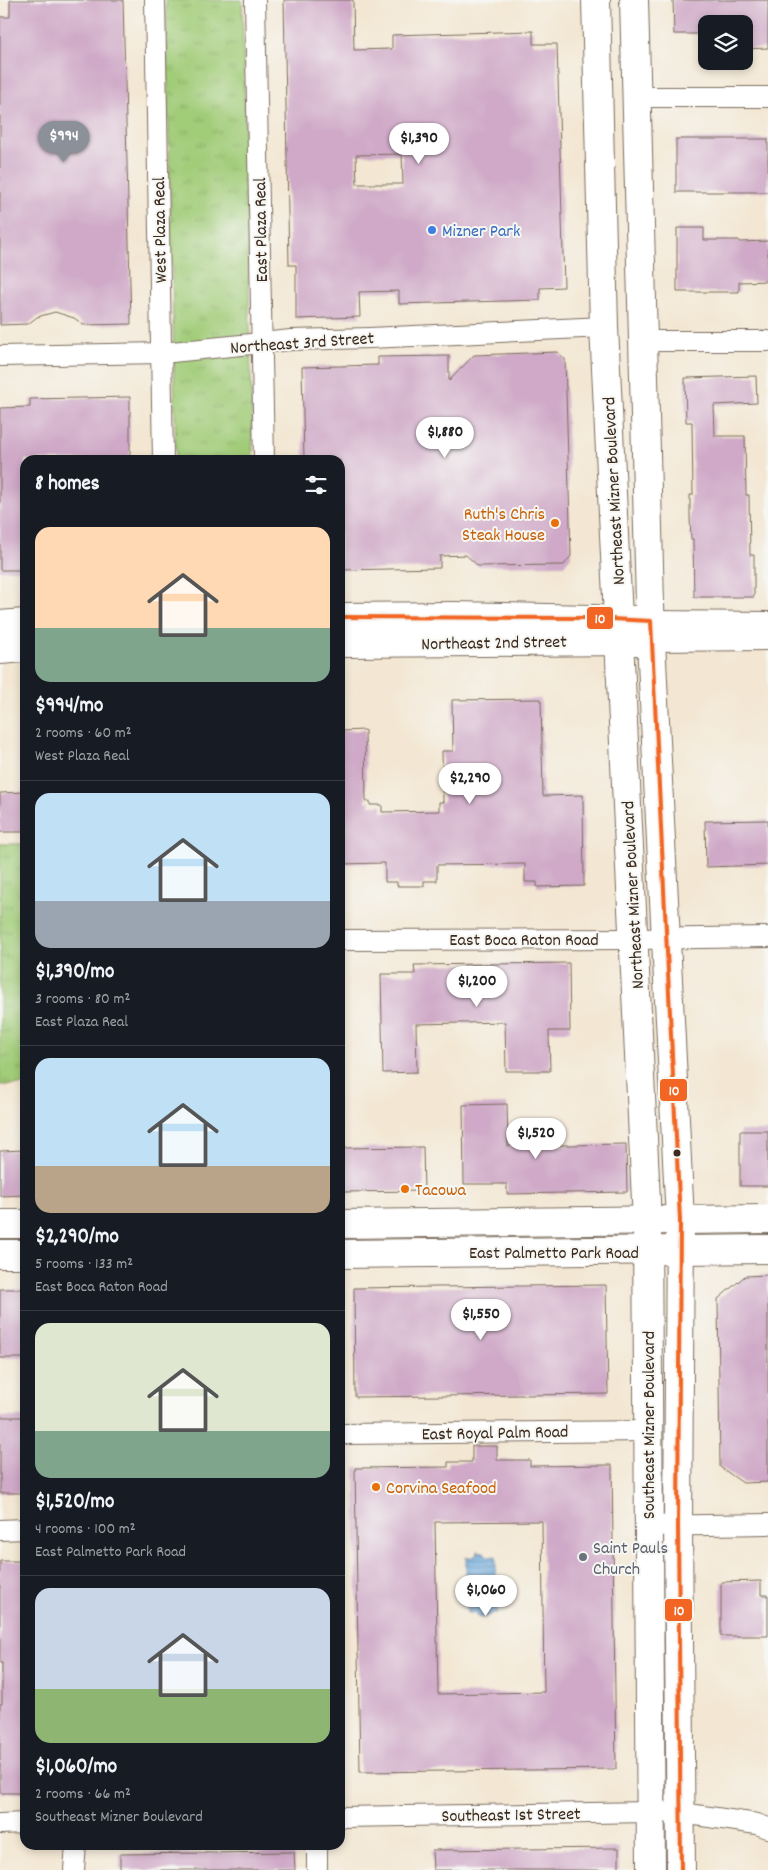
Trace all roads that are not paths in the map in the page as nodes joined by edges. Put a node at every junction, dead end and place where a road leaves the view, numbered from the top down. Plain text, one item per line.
1 (154, 0) edge
2 (255, 0) edge
3 (634, 0) edge
4 (596, 5) edge
5 (637, 97) junction
6 (768, 97) edge
7 (604, 327) junction
8 (768, 340) edge
9 (642, 341) junction
10 (262, 344) junction
11 (162, 353) junction
12 (0, 356) edge
13 (163, 455) edge
14 (264, 455) edge
15 (345, 617) edge
16 (768, 622) edge
17 (20, 623) edge
18 (0, 625) edge
19 (619, 630) junction
20 (651, 631) junction
21 (768, 640) edge
22 (345, 643) edge
23 (20, 648) edge
24 (0, 650) edge
25 (768, 937) edge
26 (665, 938) junction
27 (634, 939) junction
28 (345, 940) edge
29 (680, 1220) junction
30 (768, 1220) edge
31 (647, 1221) junction
32 (0, 1224) edge
33 (20, 1224) edge
34 (345, 1224) edge
35 (768, 1249) edge
36 (680, 1250) junction
37 (647, 1251) junction
38 (0, 1254) edge
39 (20, 1254) edge
40 (345, 1254) edge
41 (648, 1431) junction
42 (345, 1433) edge
43 (768, 1524) edge
44 (678, 1525) junction
45 (648, 1526) junction
46 (20, 1529) edge
47 (0, 1530) edge
48 (650, 1812) junction
49 (682, 1813) junction
50 (345, 1817) edge
51 (20, 1823) edge
52 (0, 1824) edge
53 (768, 1828) edge
54 (76, 1850) edge
55 (317, 1850) edge
56 (74, 1870) edge
57 (317, 1870) edge
58 (651, 1870) edge
59 (681, 1870) edge

1 - 11 street, West Plaza Real
2 - 10 street, East Plaza Real
3 - 5 main road, Northeast Mizner Boulevard
4 - 5 main road
4 - 7 main road, Northeast Mizner Boulevard
5 - 6 street
5 - 9 main road, Northeast Mizner Boulevard
7 - 10 street, Northeast 3rd Street
7 - 19 main road, Northeast Mizner Boulevard
8 - 9 street
9 - 20 main road, Northeast Mizner Boulevard
10 - 11 street, Northeast 3rd Street
10 - 14 street, East Plaza Real
11 - 12 street, Northeast 3rd Street
11 - 13 street, West Plaza Real
15 - 19 main road, Northeast 2nd Street
16 - 20 street, Northeast 2nd Street
17 - 18 main road
19 - 20 main road, Northeast 2nd Street
19 - 22 main road, Northeast 2nd Street
19 - 27 main road, Northeast Mizner Boulevard
20 - 21 street, Northeast 2nd Street
20 - 26 main road, Northeast Mizner Boulevard
23 - 24 main road
25 - 26 street, East Boca Raton Road
26 - 27 street, East Boca Raton Road
26 - 29 main road, Northeast Mizner Boulevard
27 - 28 street, East Boca Raton Road
27 - 31 main road, Northeast Mizner Boulevard
29 - 30 main road, East Palmetto Park Road
29 - 31 main road, East Palmetto Park Road
29 - 36 main road, Southeast Mizner Boulevard
31 - 34 main road, East Palmetto Park Road
31 - 37 main road, Southeast Mizner Boulevard
32 - 33 main road
35 - 36 main road, East Palmetto Park Road
36 - 37 main road, East Palmetto Park Road
36 - 44 main road, Southeast Mizner Boulevard
37 - 40 main road, East Palmetto Park Road
37 - 41 main road, Southeast Mizner Boulevard
38 - 39 main road
41 - 42 street, East Royal Palm Road
41 - 45 main road, Southeast Mizner Boulevard
43 - 44 street
44 - 45 street
44 - 49 main road, Southeast Mizner Boulevard
45 - 48 main road, Southeast Mizner Boulevard
46 - 47 street
48 - 49 street, Southeast 1st Street
48 - 50 street, Southeast 1st Street
48 - 58 main road, Southeast Mizner Boulevard
49 - 53 street, Southeast 1st Street
49 - 59 main road, Southeast Mizner Boulevard
51 - 52 street
54 - 56 street
55 - 57 street

